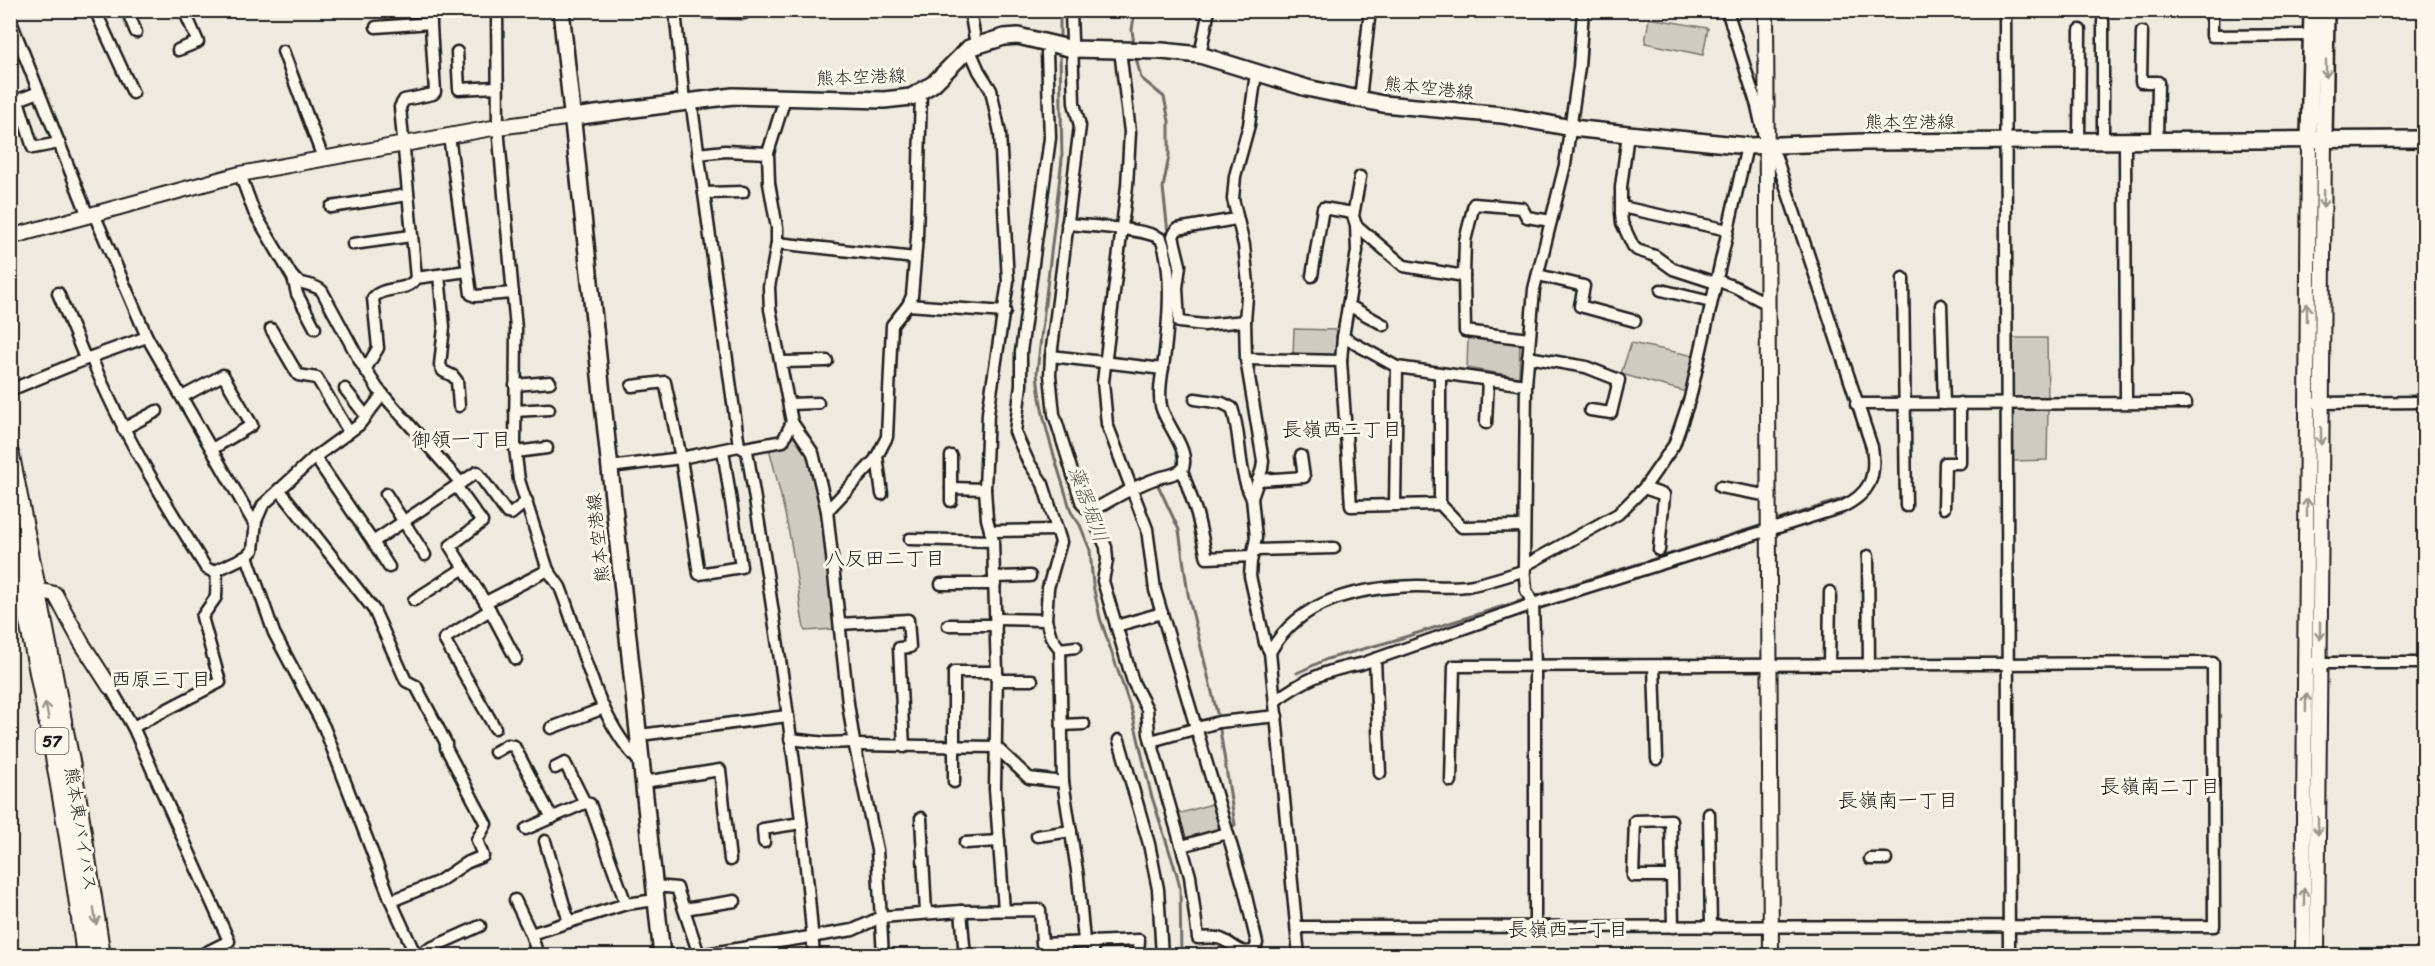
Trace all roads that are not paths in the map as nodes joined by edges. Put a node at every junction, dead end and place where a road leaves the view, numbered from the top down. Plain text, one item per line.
1 (95, 10) edge
2 (127, 10) edge
3 (184, 10) edge
4 (430, 10) edge
5 (497, 10) edge
6 (561, 10) edge
7 (744, 10) edge
8 (970, 10) edge
9 (1071, 10) edge
10 (1209, 10) edge
11 (1370, 10) edge
12 (1583, 10) edge
13 (1727, 10) edge
14 (1766, 10) edge
15 (2005, 10) edge
16 (2212, 10) edge
17 (2312, 10) edge
18 (2326, 10) edge
19 (675, 11) edge
20 (10, 19) edge
21 (2103, 21) dead end
22 (430, 23) junction
23 (376, 27) dead end
24 (2080, 30) dead end
25 (136, 32) dead end
26 (2142, 32) dead end
27 (2311, 35) junction
28 (973, 46) junction
29 (1073, 49) junction
30 (178, 50) dead end
31 (1130, 50) junction
32 (283, 51) dead end
33 (457, 52) dead end
34 (1047, 53) dead end
35 (1200, 56) junction
36 (1256, 73) junction
37 (496, 87) junction
38 (39, 92) junction
39 (133, 93) dead end
40 (921, 93) junction
41 (785, 98) junction
42 (1360, 99) junction
43 (687, 100) junction
44 (573, 117) junction
45 (498, 127) junction
46 (1572, 128) junction
47 (1628, 134) junction
48 (448, 136) junction
49 (2424, 139) edge
50 (2316, 140) junction
51 (2006, 141) junction
52 (2079, 141) junction
53 (2103, 141) junction
54 (2125, 141) junction
55 (2157, 141) junction
56 (59, 143) junction
57 (402, 144) junction
58 (1747, 146) junction
59 (1766, 146) junction
60 (768, 153) junction
61 (698, 154) junction
62 (323, 158) junction
63 (240, 174) junction
64 (1360, 177) dead end
65 (743, 192) dead end
66 (704, 193) junction
67 (407, 195) junction
68 (331, 207) dead end
69 (1622, 207) junction
70 (1353, 213) junction
71 (91, 215) junction
72 (1236, 219) junction
73 (1551, 220) junction
74 (1067, 224) junction
75 (1356, 225) junction
76 (1121, 230) junction
77 (1728, 230) junction
78 (411, 236) junction
79 (10, 237) edge
80 (777, 243) junction
81 (353, 244) dead end
82 (915, 258) junction
83 (467, 271) junction
84 (439, 275) junction
85 (1538, 275) junction
86 (292, 276) junction
87 (1312, 276) dead end
88 (1464, 276) junction
89 (416, 278) junction
90 (1904, 278) dead end
91 (1716, 282) junction
92 (316, 287) junction
93 (1661, 290) dead end
94 (513, 292) junction
95 (58, 293) dead end
96 (298, 298) junction
97 (1712, 302) junction
98 (1768, 304) junction
99 (908, 305) junction
100 (1348, 305) junction
101 (1941, 305) dead end
102 (1005, 312) junction
103 (1245, 321) junction
104 (1635, 321) dead end
105 (1384, 326) dead end
106 (315, 328) dead end
107 (271, 329) dead end
108 (147, 336) junction
109 (1343, 337) junction
110 (1529, 339) junction
111 (1051, 356) junction
112 (88, 357) junction
113 (1528, 357) junction
114 (1246, 359) junction
115 (827, 361) dead end
116 (1106, 361) junction
117 (1341, 361) junction
118 (782, 362) junction
119 (1397, 367) junction
120 (1163, 369) junction
121 (365, 370) junction
122 (1440, 374) junction
123 (1488, 380) junction
124 (550, 382) dead end
125 (1526, 385) junction
126 (514, 386) junction
127 (632, 386) dead end
128 (345, 389) dead end
129 (10, 390) edge
130 (383, 394) junction
131 (182, 397) junction
132 (1195, 399) dead end
133 (2126, 402) junction
134 (2424, 402) edge
135 (818, 403) dead end
136 (2007, 403) junction
137 (2186, 403) dead end
138 (2314, 403) junction
139 (789, 404) junction
140 (1856, 404) junction
141 (1905, 404) junction
142 (1944, 404) junction
143 (1960, 404) junction
144 (459, 405) dead end
145 (549, 409) dead end
146 (1590, 410) dead end
147 (157, 411) dead end
148 (515, 411) junction
149 (366, 416) junction
150 (792, 422) junction
151 (1486, 423) dead end
152 (123, 429) junction
153 (349, 432) junction
154 (742, 447) junction
155 (547, 448) dead end
156 (212, 449) junction
157 (723, 450) junction
158 (516, 452) junction
159 (10, 456) edge
160 (877, 456) junction
161 (951, 456) dead end
162 (1301, 456) dead end
163 (315, 457) junction
164 (681, 458) junction
165 (610, 467) junction
166 (1182, 471) junction
167 (1258, 480) junction
168 (459, 484) junction
169 (1720, 487) dead end
170 (951, 488) junction
171 (1132, 488) junction
172 (1644, 488) junction
173 (279, 489) junction
174 (985, 489) junction
175 (386, 494) dead end
176 (882, 494) dead end
177 (1770, 496) junction
178 (1252, 498) junction
179 (527, 501) junction
180 (951, 501) dead end
181 (1440, 504) junction
182 (1395, 505) junction
183 (1906, 506) dead end
184 (1944, 508) dead end
185 (827, 511) junction
186 (1090, 512) junction
187 (404, 522) junction
188 (255, 525) junction
189 (1524, 526) junction
190 (10, 528) edge
191 (1057, 530) junction
192 (1769, 531) junction
193 (991, 536) junction
194 (910, 539) dead end
195 (373, 542) junction
196 (1334, 548) dead end
197 (1659, 550) dead end
198 (1254, 553) junction
199 (426, 555) dead end
200 (247, 556) junction
201 (1868, 556) dead end
202 (389, 567) dead end
203 (464, 568) junction
204 (1524, 568) junction
205 (548, 570) junction
206 (216, 573) junction
207 (1030, 576) dead end
208 (995, 580) junction
209 (941, 584) dead end
210 (37, 590) junction
211 (1830, 592) dead end
212 (414, 600) dead end
213 (1533, 604) junction
214 (488, 606) junction
215 (1162, 613) junction
216 (1046, 620) junction
217 (996, 622) junction
218 (840, 624) junction
219 (948, 625) dead end
220 (1116, 626) junction
221 (1076, 647) dead end
222 (1060, 649) junction
223 (1270, 652) junction
224 (516, 658) dead end
225 (1376, 659) junction
226 (2313, 663) junction
227 (2424, 663) edge
228 (2008, 664) junction
229 (1829, 665) junction
230 (1869, 665) junction
231 (1535, 666) junction
232 (1654, 666) junction
233 (1770, 666) junction
234 (997, 676) junction
235 (1032, 680) dead end
236 (110, 687) joint
237 (1275, 701) junction
238 (604, 708) junction
239 (787, 716) junction
240 (1277, 716) junction
241 (1084, 723) dead end
242 (1062, 724) junction
243 (133, 727) junction
244 (495, 728) dead end
245 (550, 728) dead end
246 (1196, 728) junction
247 (640, 735) junction
248 (790, 739) junction
249 (1119, 740) dead end
250 (1151, 741) junction
251 (854, 744) junction
252 (954, 746) junction
253 (904, 747) junction
254 (996, 747) junction
255 (495, 752) dead end
256 (1657, 759) dead end
257 (643, 764) junction
258 (555, 768) dead end
259 (1380, 773) dead end
260 (1451, 781) dead end
261 (644, 782) junction
262 (954, 782) dead end
263 (1063, 782) junction
264 (585, 803) junction
265 (1709, 814) dead end
266 (552, 818) junction
267 (921, 818) dead end
268 (801, 823) junction
269 (526, 830) dead end
270 (1071, 831) junction
271 (1227, 833) junction
272 (1037, 836) dead end
273 (545, 841) dead end
274 (999, 841) junction
275 (764, 842) dead end
276 (965, 843) dead end
277 (1182, 846) junction
278 (1870, 859) dead end
279 (1886, 859) dead end
280 (730, 860) dead end
281 (1672, 876) junction
282 (655, 893) junction
283 (515, 900) dead end
284 (391, 901) junction
285 (735, 901) dead end
286 (626, 904) junction
287 (684, 909) junction
288 (1004, 910) junction
289 (961, 911) junction
290 (926, 913) junction
291 (881, 917) junction
292 (569, 922) junction
293 (2009, 925) junction
294 (480, 926) dead end
295 (1771, 926) junction
296 (1298, 927) junction
297 (1535, 927) junction
298 (1673, 927) junction
299 (1711, 927) junction
300 (531, 934) junction
301 (813, 936) junction
302 (1088, 941) junction
303 (1066, 943) junction
304 (416, 955) edge
305 (86, 956) edge
306 (101, 956) edge
307 (199, 956) edge
308 (532, 956) edge
309 (662, 956) edge
310 (814, 956) edge
311 (882, 956) edge
312 (964, 956) edge
313 (1066, 956) edge
314 (1093, 956) edge
315 (1138, 956) edge
316 (1162, 956) edge
317 (1299, 956) edge
318 (1771, 956) edge
319 (2009, 956) edge
320 (2303, 956) edge
321 (2317, 956) edge

1 - 39 street
2 - 25 street
3 - 30 street
4 - 22 street
5 - 37 street
6 - 44 main road, 熊本空港線
7 - 19 street
8 - 28 street
9 - 29 street
10 - 35 street
11 - 42 street
12 - 46 street
13 - 59 street
14 - 59 street
15 - 51 street
16 - 27 street
17 - 27 main road
18 -> 50 main road
19 - 43 street
20 - 38 street
21 - 53 street
22 - 23 street
22 - 57 street
24 - 52 street
26 - 55 street
27 - 50 main road
28 - 29 main road, 熊本空港線
28 - 40 main road, 熊本空港線
28 - 102 street
29 - 31 main road, 熊本空港線
29 - 74 street
31 - 35 main road, 熊本空港線
31 - 76 street
32 - 62 street
33 - 37 street
34 - 191 street
35 - 36 main road, 熊本空港線
36 - 42 main road, 熊本空港線
36 - 72 street
37 - 45 street
38 - 56 street
38 - 56 street
40 - 41 main road, 熊本空港線
40 - 82 street
41 - 43 main road, 熊本空港線
41 - 60 street
42 - 46 main road, 熊本空港線
43 - 44 main road, 熊本空港線
43 - 61 street
44 - 45 street
44 - 165 main road, 熊本空港線
45 - 48 street
45 - 94 street
46 - 47 main road, 熊本空港線
46 - 73 street
47 - 58 main road, 熊本空港線
47 - 69 street
48 - 57 street
48 - 83 street
49 - 50 main road, 熊本空港線
50 - 55 main road, 熊本空港線
50 - 138 street
51 - 52 main road, 熊本空港線
51 - 59 main road, 熊本空港線
51 - 136 street
52 - 53 main road, 熊本空港線
53 - 54 main road, 熊本空港線
54 - 55 main road, 熊本空港線
54 - 133 street
56 - 71 street
57 - 62 street
57 - 67 street
58 - 59 main road, 熊本空港線
58 - 77 street
59 - 98 street
59 - 140 street
60 - 61 street
60 - 80 street
61 - 66 street
62 - 63 street
63 - 71 street
63 - 86 street
64 - 70 street
65 - 66 street
66 - 154 street
67 - 68 street
67 - 78 street
69 - 77 street
69 - 91 street
70 - 75 street
70 - 87 street
71 - 79 street
71 - 108 street
72 - 103 street
72 - 103 street
73 - 85 street
73 - 88 street
74 - 76 street
74 - 111 street
75 - 88 street
75 - 100 street
76 - 116 street
76 - 120 street
77 - 91 street
78 - 81 street
78 - 89 street
80 - 82 street
80 - 118 street
82 - 99 street
83 - 84 street
83 - 94 street
84 - 89 street
84 - 144 street
85 - 104 street
85 - 110 street
86 - 92 street
86 - 96 street
88 - 110 street
89 - 121 street
90 - 141 street
91 - 97 street
91 - 98 street
92 - 96 street
92 - 121 street
93 - 97 street
94 - 126 street
95 - 112 street
96 - 106 street
97 - 172 street
98 - 177 street
99 - 102 street
99 - 160 street
100 - 105 street
100 - 109 street
101 - 142 street
102 - 174 street
103 - 114 street
107 - 153 street
108 - 112 street
108 - 131 street
109 - 117 street
109 - 119 street
110 - 113 street
111 - 116 street
111 - 186 street
112 - 129 street
112 - 152 street
113 - 125 street
113 - 146 street
114 - 117 street
114 - 167 street
115 - 118 street
116 - 120 street
116 - 171 street
117 - 182 street
118 - 139 street
119 - 122 street
119 - 182 street
120 - 166 street
121 - 130 street
122 - 123 street
122 - 181 street
123 - 125 street
123 - 151 street
124 - 126 street
125 - 189 street
126 - 148 street
127 - 164 street
128 - 149 street
130 - 149 street
130 - 168 street
131 - 156 street
131 - 156 street
132 - 178 street
133 - 136 street
133 - 137 street
134 - 138 street
135 - 139 street
136 - 143 street
136 - 228 street
138 - 226 street
139 - 150 street
140 - 141 street
140 - 192 street
141 - 142 street
141 - 183 street
142 - 143 street
143 - 184 street
145 - 148 street
147 - 152 street
148 - 158 street
149 - 153 street
150 - 154 street
150 - 185 street
152 - 206 street
153 - 163 street
154 - 157 street
154 - 239 street
155 - 158 street
156 - 188 street
157 - 164 street
157 - 164 street
158 - 179 street
159 - 210 highway, 熊本東バイパス / 57
160 - 176 street
160 - 185 street
161 - 170 street
162 - 167 street
163 - 173 street
163 - 195 street
164 - 165 street
165 - 247 main road, 熊本空港線
166 - 171 street
166 - 198 street
167 - 178 street
168 - 179 street
168 - 187 street
168 - 203 street
169 - 177 street
170 - 174 street
170 - 180 street
171 - 186 street
171 - 215 street
172 - 197 street
172 - 204 street
173 - 188 street
173 - 284 street
174 - 193 street
175 - 187 street
177 - 192 street
178 - 198 street
179 - 205 street
181 - 182 street
181 - 189 street
185 - 218 street
186 - 220 street
187 - 195 street
187 - 199 street
188 - 200 street
189 - 204 street
305 -> 190 highway, 熊本東バイパス / 57
191 - 193 street
191 - 216 street
192 - 213 street
192 - 233 street
193 - 194 street
193 - 208 street
195 - 202 street
196 - 198 street
198 - 223 street
200 - 206 street
200 - 284 street
201 - 230 street
203 - 212 street
203 - 214 street
204 - 213 street
204 - 223 street
205 - 214 street
205 - 238 street
206 - 243 street
207 - 208 street
208 - 209 street
208 - 217 street
210 - 236 street
210 -> 306 highway, 熊本東バイパス / 57
211 - 229 street
213 - 225 street
213 - 231 street
214 - 224 street
214 - 244 street
215 - 220 street
215 - 246 street
216 - 217 street
216 - 222 street
217 - 219 street
217 - 234 street
218 - 251 street
218 - 253 street
220 - 250 street
221 - 222 street
222 - 242 street
223 - 237 street
225 - 237 street
225 - 259 street
226 - 227 street
320 -> 226 street
226 -> 321 street
228 - 230 street
228 - 293 street
228 - 293 street
229 - 230 street
229 - 233 street
231 - 232 street
231 - 260 street
231 - 297 street
232 - 233 street
232 - 256 street
233 - 295 street
234 - 235 street
234 - 252 street
234 - 254 street
236 - 243 street
237 - 240 street
238 - 245 street
238 - 257 street
239 - 247 street
239 - 248 street
240 - 246 street
240 - 296 street
241 - 242 street
242 - 263 street
243 - 307 street
246 - 250 street
246 - 271 street
247 - 257 main road, 熊本空港線
248 - 251 street
248 - 268 street
249 - 316 street
250 - 277 street
251 - 253 street
251 - 291 street
252 - 253 street
252 - 254 street
252 - 262 street
254 - 263 street
254 - 274 street
255 - 266 street
257 - 261 main road, 熊本空港線
258 - 264 street
261 - 280 street
261 - 282 main road, 熊本空港線
263 - 270 street
264 - 266 street
264 - 286 street
265 - 299 street
266 - 269 street
267 - 290 street
268 - 275 street
268 - 301 street
270 - 272 street
270 - 302 street
271 - 277 street
271 - 277 street
273 - 292 street
274 - 276 street
274 - 288 street
278 - 279 street
281 - 281 street
281 - 298 street
282 - 286 street
282 - 287 street
282 - 309 main road, 熊本空港線
283 - 300 street
284 - 304 street
285 - 287 street
286 - 292 street
287 - 301 street
288 - 289 street
288 - 303 street
289 - 290 street
289 - 312 street
290 - 291 street
291 - 301 street
291 - 311 street
292 - 300 street
293 - 295 street
293 - 319 street
294 - 304 street
295 - 299 street
295 - 318 street
296 - 297 street
296 - 317 street
297 - 298 street
298 - 299 street
300 - 308 street
301 - 310 street
302 - 303 street
302 - 314 street
302 - 315 street
303 - 313 street

